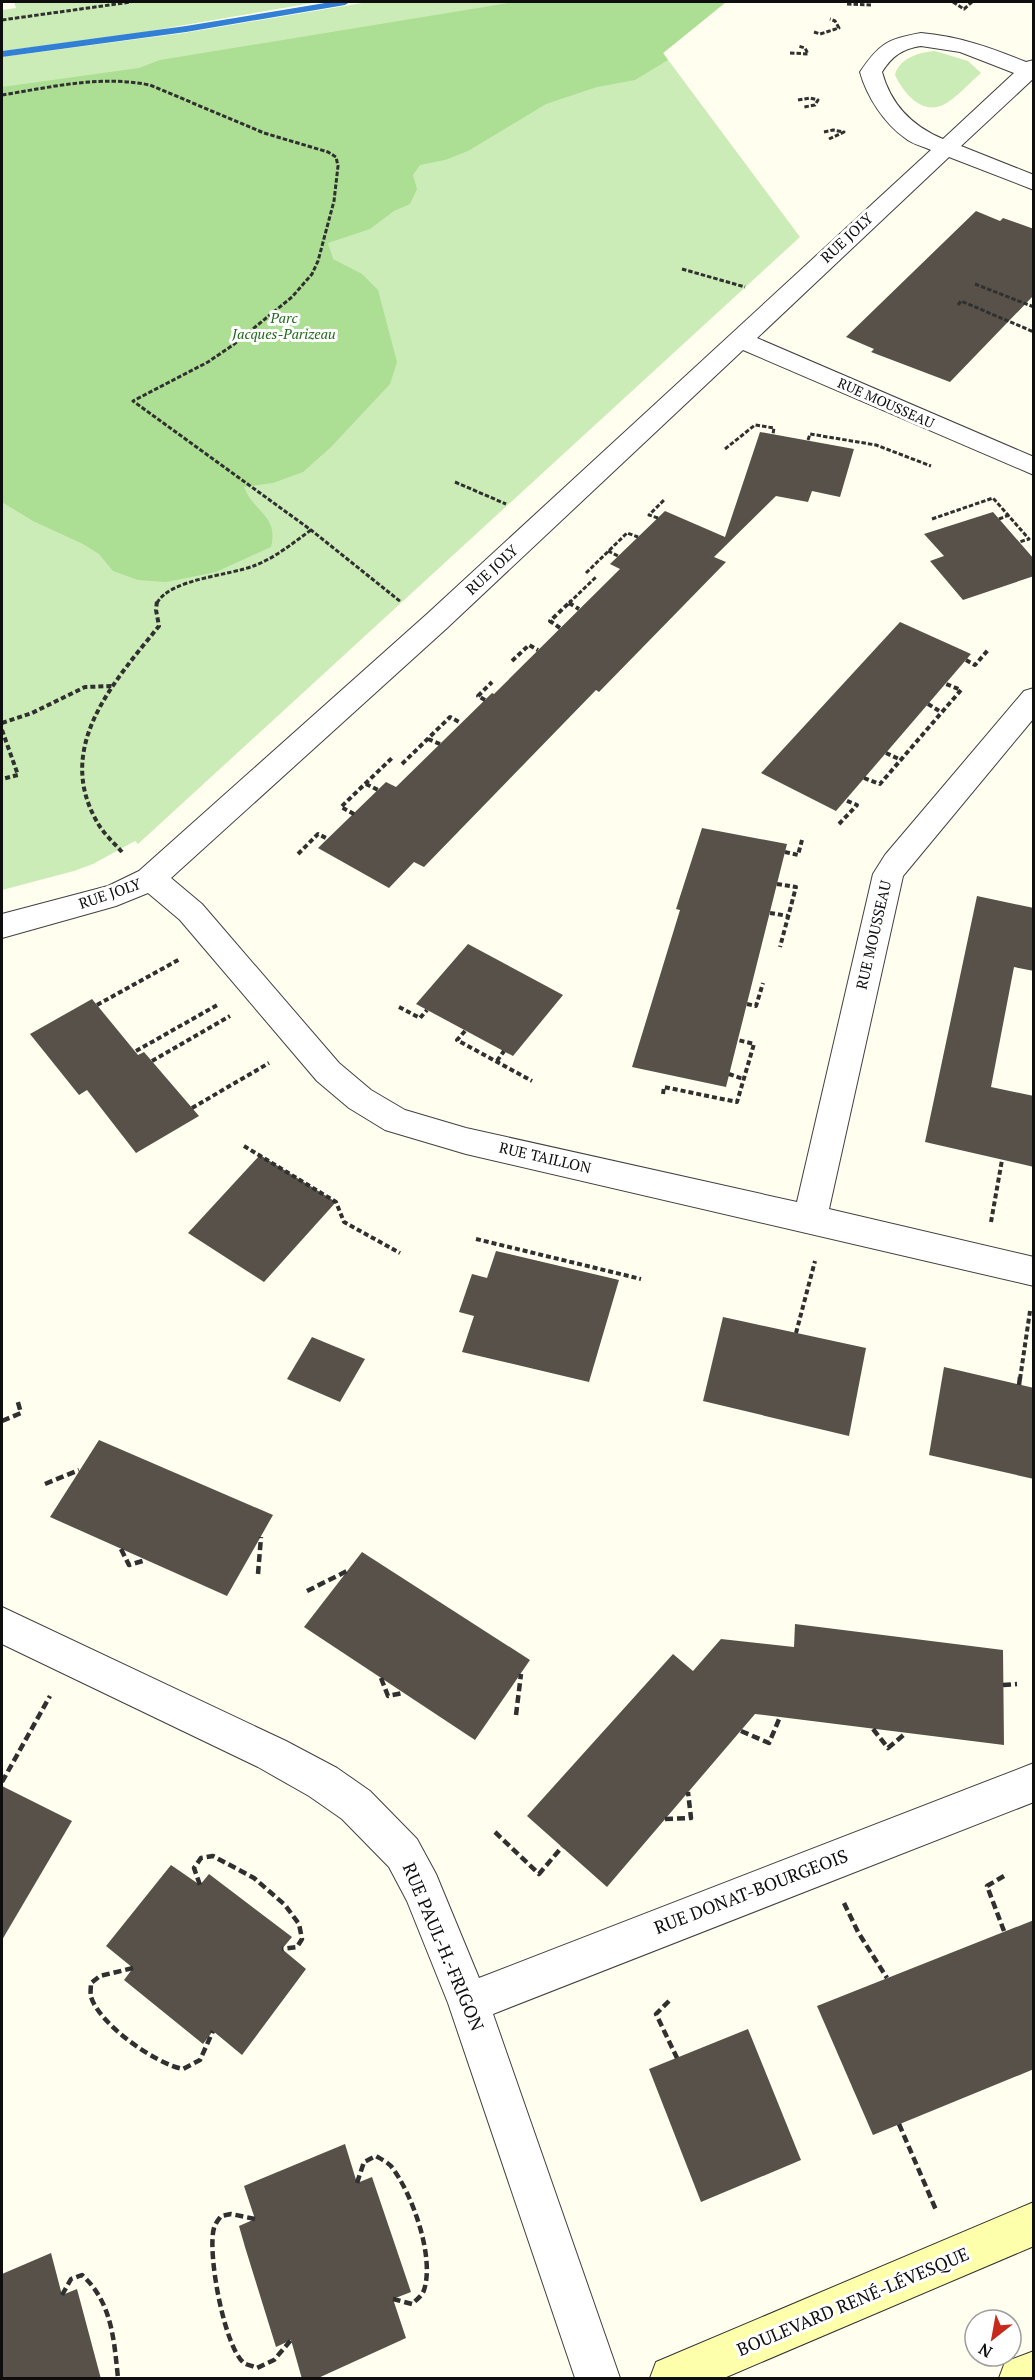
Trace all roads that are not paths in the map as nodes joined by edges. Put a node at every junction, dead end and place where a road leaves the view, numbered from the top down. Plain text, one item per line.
1 (1031, 68) edge
2 (943, 148) junction
3 (1034, 183) edge
4 (739, 339) junction
5 (1034, 467) edge
6 (1034, 698) edge
7 (150, 879) junction
8 (2, 926) edge
9 (818, 1220) junction
10 (1034, 1272) edge
11 (2, 1625) edge
12 (1034, 1782) edge
13 (469, 2003) junction
14 (1034, 2224) edge
15 (1034, 2373) edge
16 (597, 2379) edge
17 (672, 2379) edge
18 (1021, 2379) edge

1 - 2 street, RUE JOLY
1 - 2 street, RUE JOLY
2 - 3 street
2 - 4 street, RUE JOLY
4 - 5 street, RUE MOUSSEAU
4 - 7 street, RUE JOLY
6 - 9 street, RUE MOUSSEAU
7 - 8 street, RUE JOLY
7 - 9 street, RUE TAILLON
9 - 10 street, RUE TAILLON
11 - 13 street, RUE PAUL-H.-FRIGON
12 - 13 street, RUE DONAT-BOURGEOIS
13 - 16 street, RUE PAUL-H.-FRIGON
14 - 17 main road, BOULEVARD RENÉ-LÉVESQUE
15 - 18 main road

